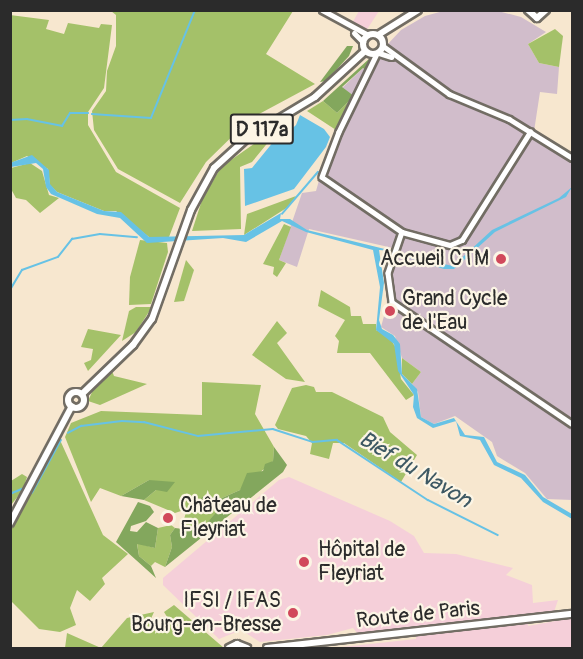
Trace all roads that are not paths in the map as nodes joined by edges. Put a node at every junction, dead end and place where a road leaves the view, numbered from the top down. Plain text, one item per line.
1 (322, 10) edge
2 (418, 10) edge
3 (528, 10) edge
4 (546, 10) edge
5 (331, 16) junction
6 (394, 27) junction
7 (368, 35) junction
8 (378, 35) junction
9 (363, 42) junction
10 (383, 44) junction
11 (373, 53) junction
12 (420, 74) junction
13 (530, 132) junction
14 (573, 158) edge
15 (402, 232) junction
16 (82, 394) junction
17 (72, 406) junction
18 (573, 424) edge
19 (10, 523) edge
20 (573, 615) edge
21 (230, 648) edge
22 (247, 648) edge
23 (267, 648) edge
24 (301, 648) edge

1 - 5 main road
2 - 6 main road
3 - 4 main road
5 - 7 main road
5 - 9 main road
6 - 8 main road
6 - 10 main road
7 - 8 main road
7 - 9 main road
8 - 10 main road
9 - 11 main road
10 - 11 main road
10 - 12 main road
11 - 12 main road
11 - 15 street
11 - 16 main road, D 117a
12 - 13 main road
13 - 14 main road
13 - 15 street
15 - 18 street
16 - 17 main road
16 - 17 main road
17 - 19 main road
20 - 23 main road, Route de Paris
20 - 24 main road, Route de Paris
21 - 22 main road

